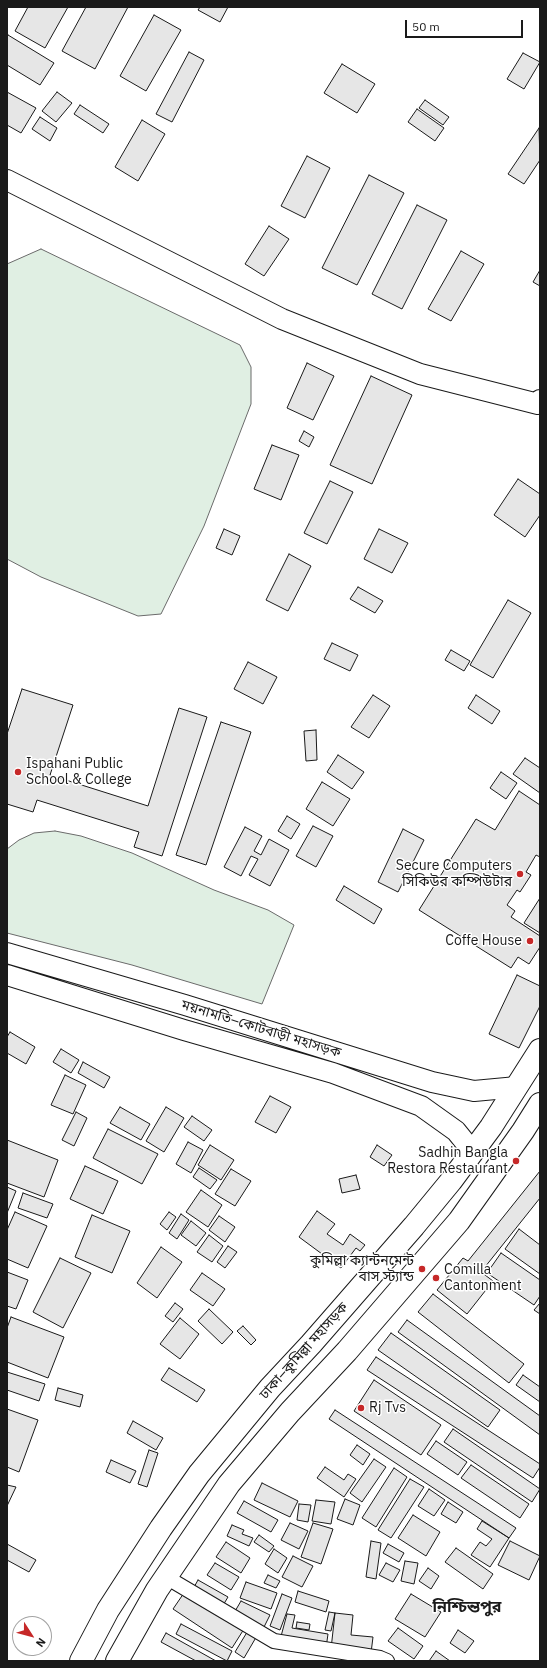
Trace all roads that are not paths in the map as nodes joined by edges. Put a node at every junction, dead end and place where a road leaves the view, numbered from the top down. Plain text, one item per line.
1 (7, 180) edge
2 (540, 400) edge
3 (7, 954) edge
4 (7, 975) edge
5 (540, 1050) edge
6 (517, 1088) junction
7 (540, 1104) edge
8 (473, 1152) junction
9 (166, 1576) junction
10 (81, 1661) edge
11 (117, 1661) edge
12 (387, 1661) edge

1 - 2 main road
3 - 6 main road, ময়নামতি–কোটবাড়ী মহাসড়ক
4 - 8 main road, ময়নামতি–কোটবাড়ী মহাসড়ক
5 - 6 highway, ঢাকা–কুমিল্লা মহাসড়ক
6 - 8 highway, ঢাকা–কুমিল্লা মহাসড়ক
7 - 9 highway
8 - 10 highway, ঢাকা–কুমিল্লা মহাসড়ক
9 - 11 highway
9 - 12 street

